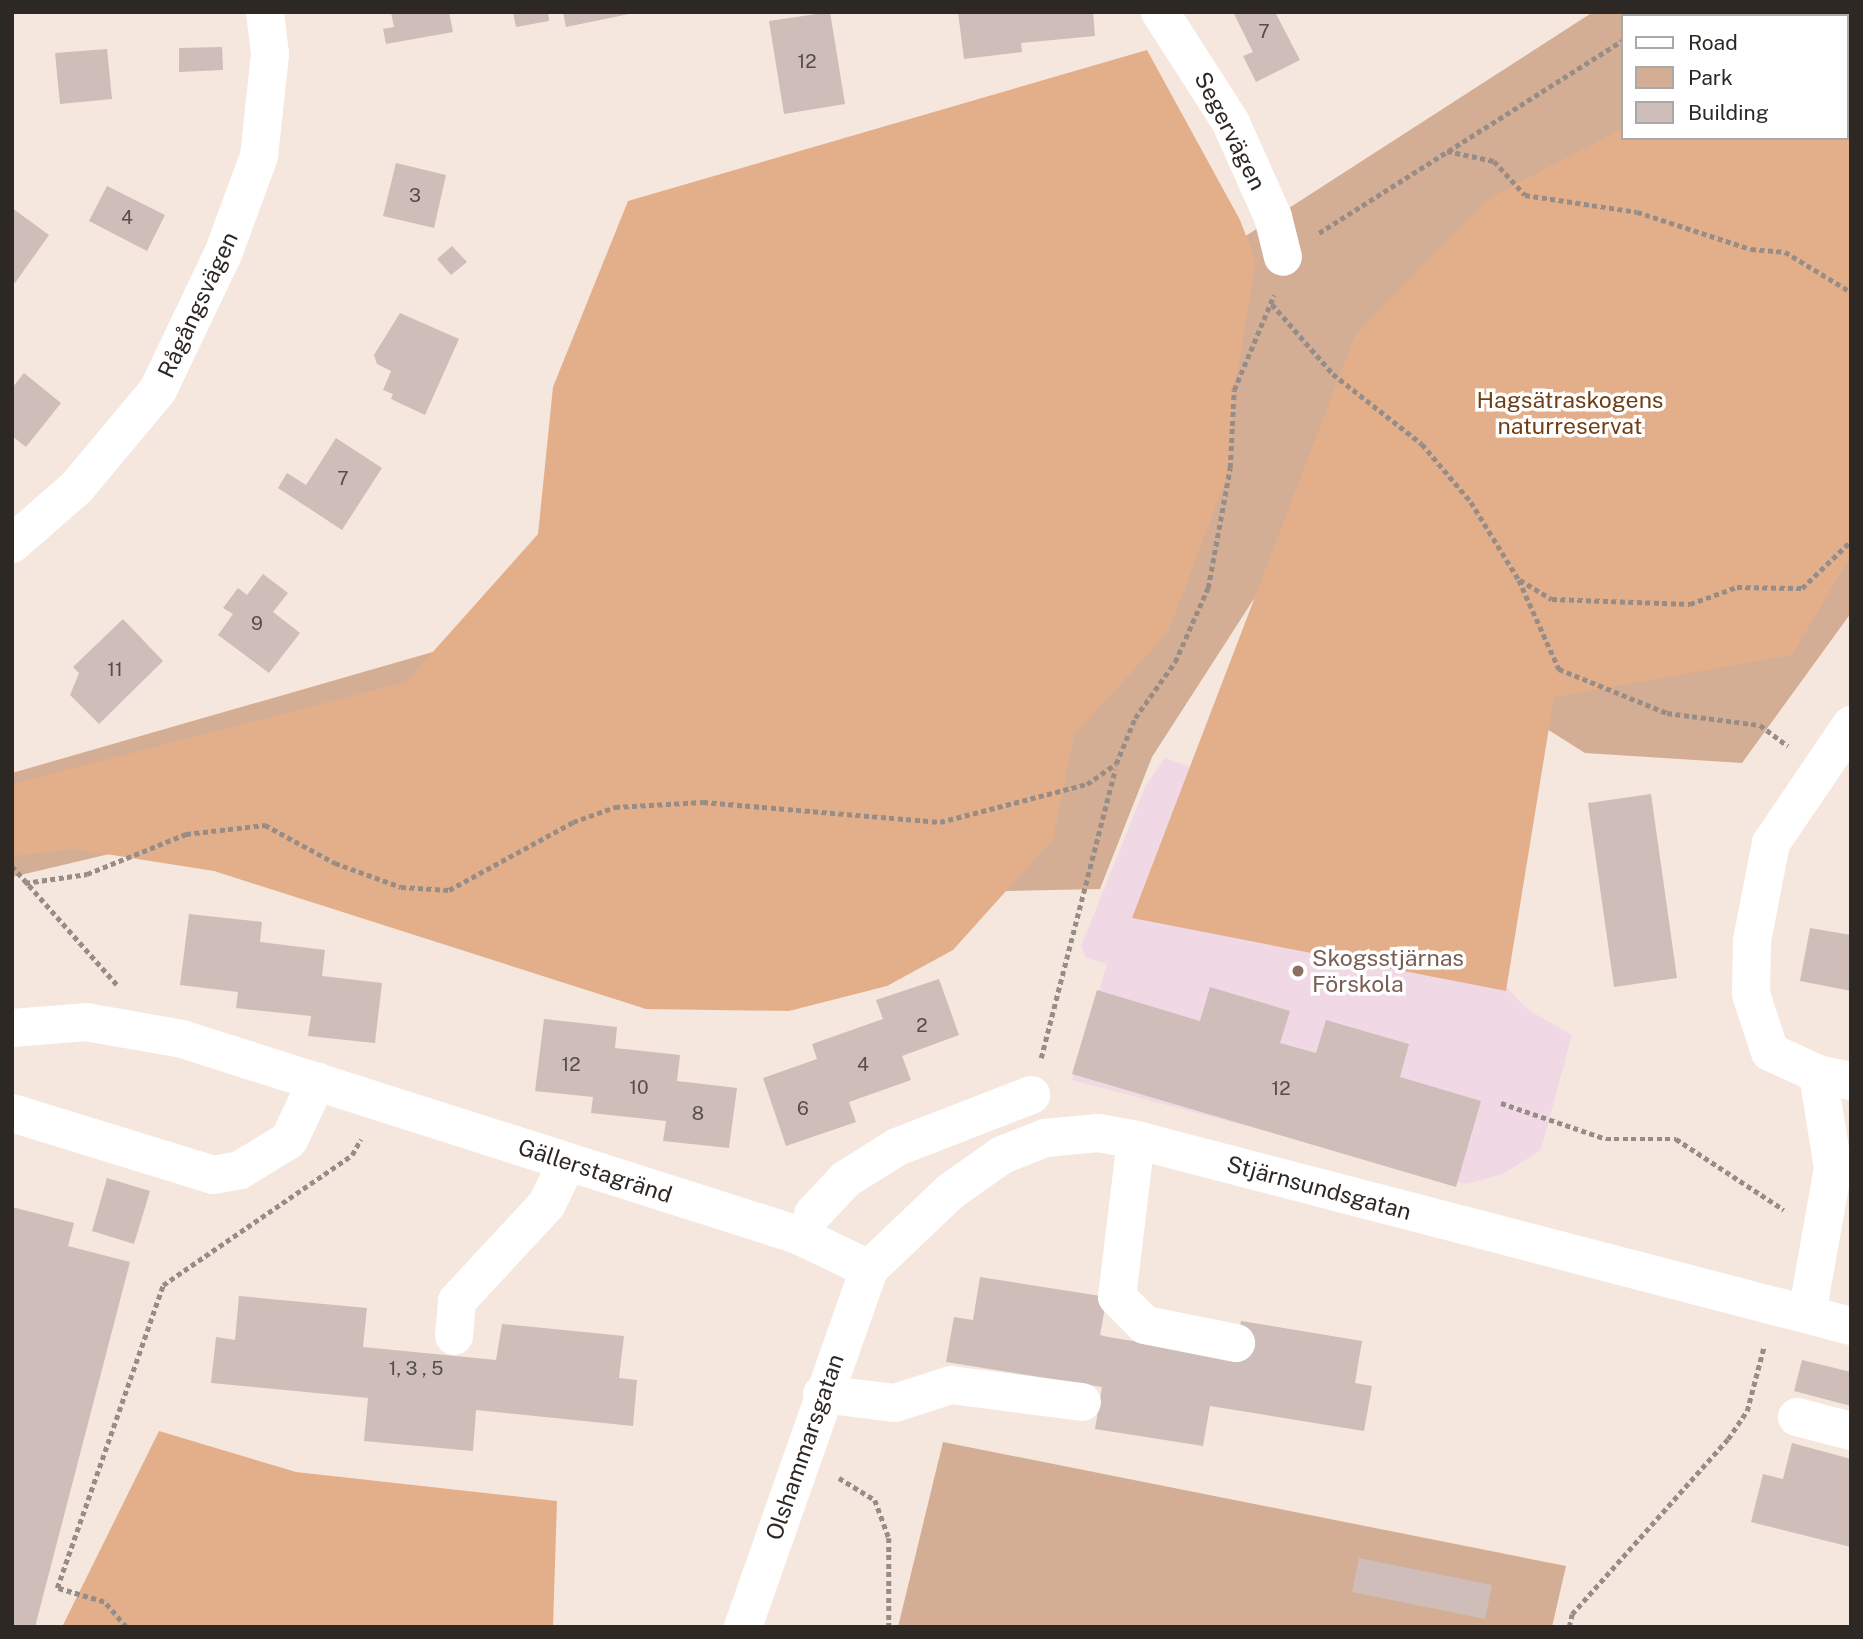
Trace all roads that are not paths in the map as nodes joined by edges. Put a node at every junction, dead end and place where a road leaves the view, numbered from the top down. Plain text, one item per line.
1 (265, 12) edge
2 (1160, 12) edge
3 (1283, 257) road end
4 (12, 544) edge
5 (1851, 724) edge
6 (12, 1028) edge
7 (1834, 1078) edge
8 (317, 1081) junction
9 (1031, 1095) road end
10 (12, 1113) edge
11 (1136, 1140) junction
12 (567, 1162) junction
13 (813, 1214) dead end
14 (869, 1269) junction
15 (1807, 1314) junction
16 (1851, 1326) edge
17 (454, 1336) dead end
18 (1236, 1343) dead end
19 (822, 1394) junction
20 (1082, 1402) dead end
21 (1797, 1417) dead end
22 (1851, 1431) edge
23 (743, 1627) edge

1 - 4 street, Rågångsvägen
2 - 3 street, Segervägen
5 - 7 street
6 - 8 street, Gällerstagränd
7 - 15 street
8 - 10 street
8 - 12 street, Gällerstagränd
9 - 13 street
11 - 14 street, Stjärnsundsgatan
11 - 15 street, Stjärnsundsgatan
11 - 18 street
12 - 14 street, Gällerstagränd
12 - 17 street
14 - 19 street, Olshammarsgatan
15 - 16 street, Stjärnsundsgatan
19 - 20 street
19 - 23 street, Olshammarsgatan
21 - 22 street

